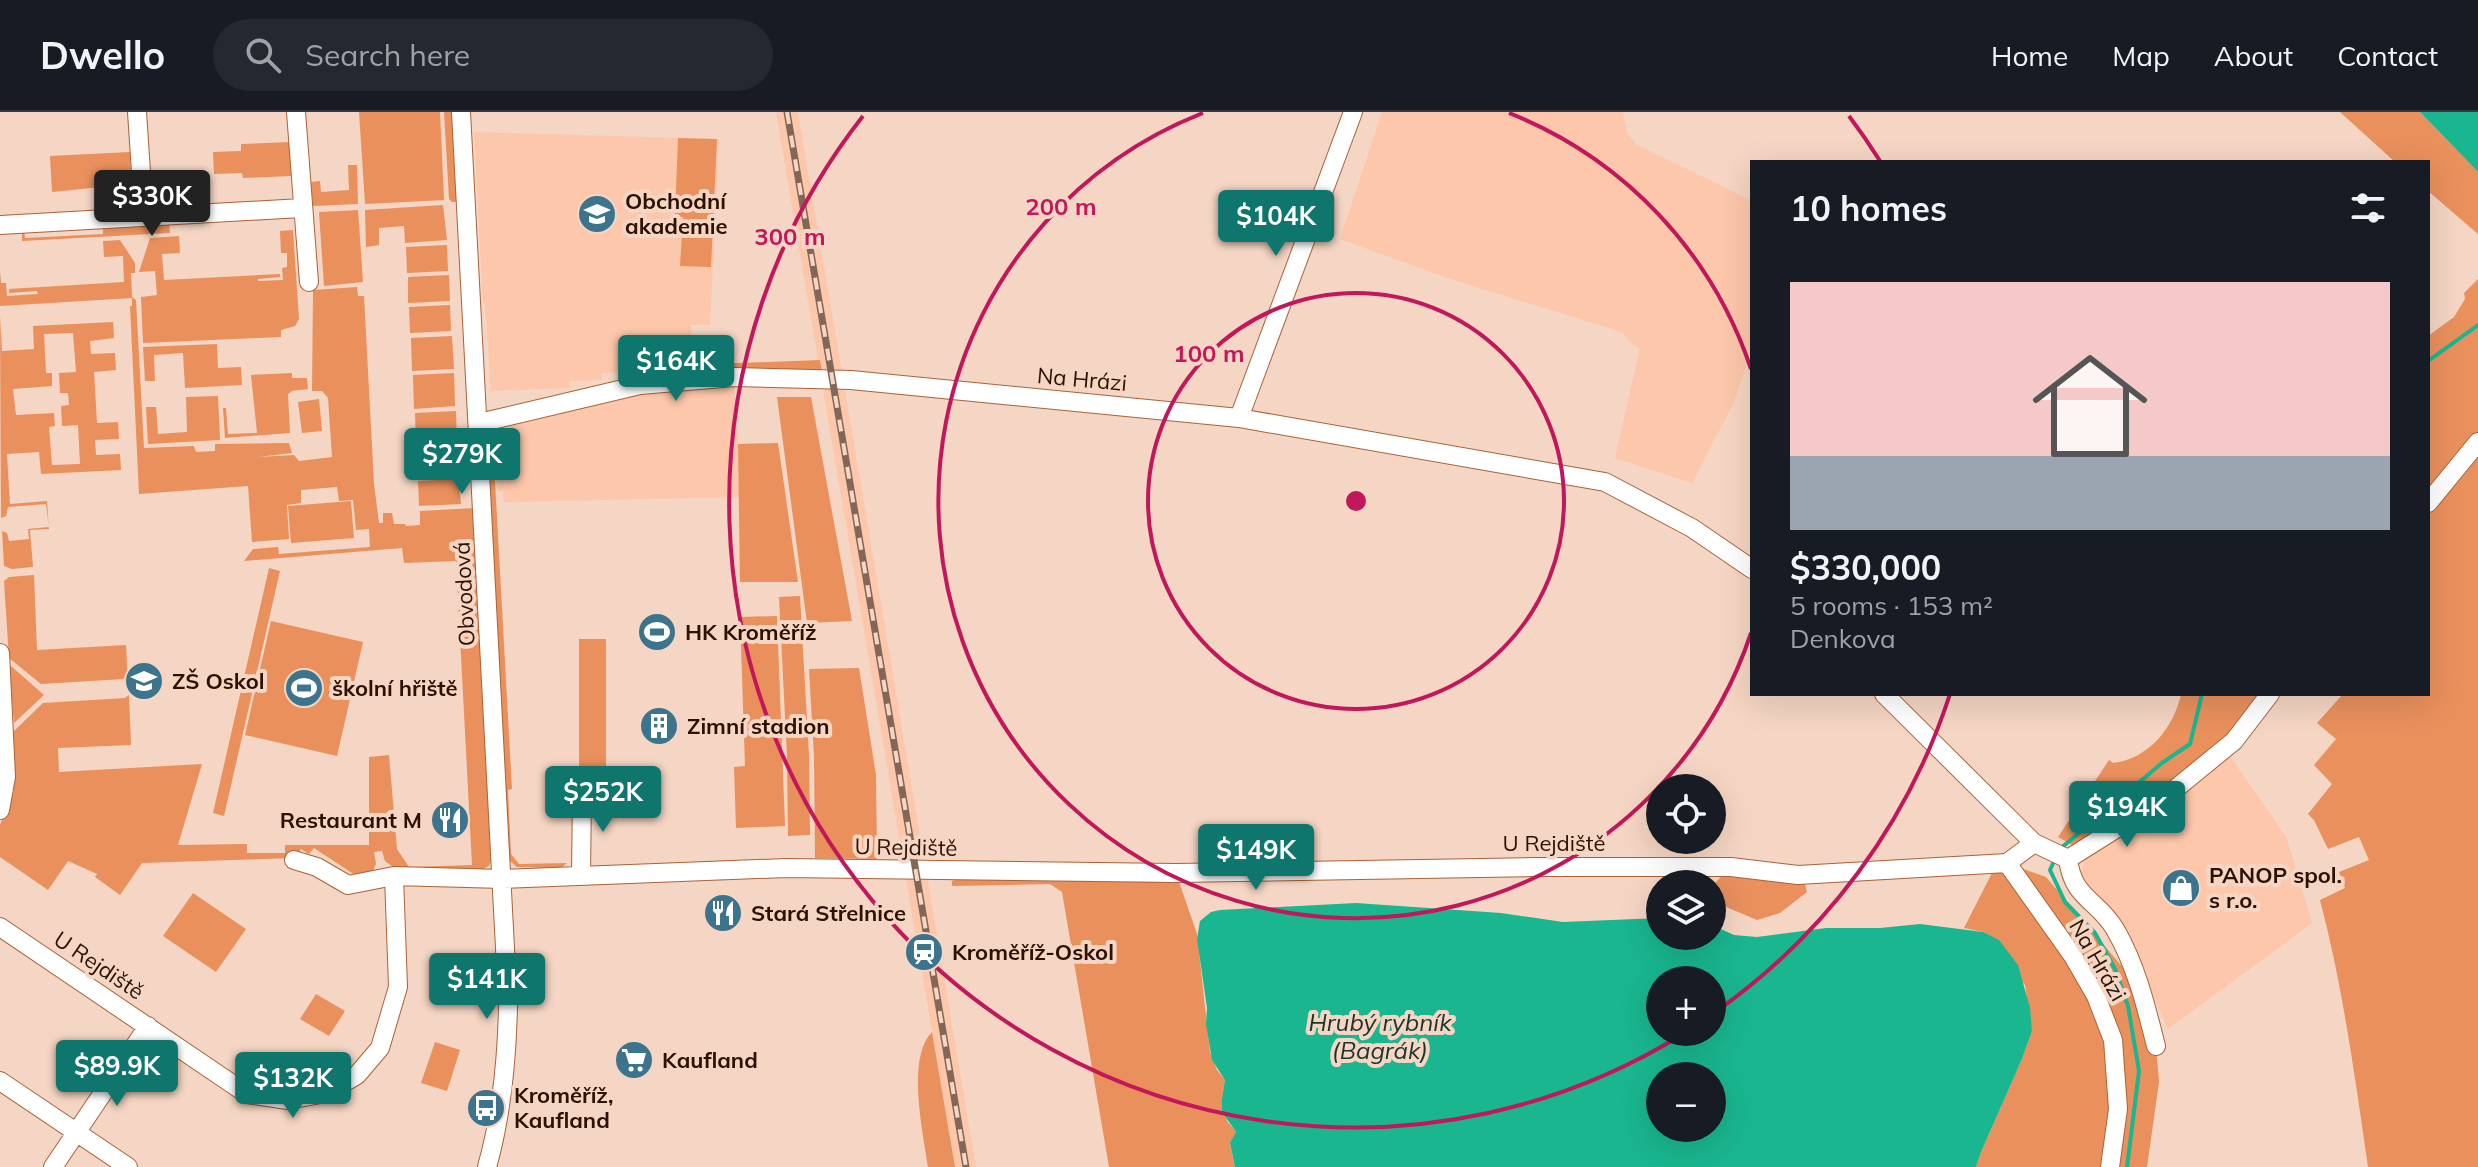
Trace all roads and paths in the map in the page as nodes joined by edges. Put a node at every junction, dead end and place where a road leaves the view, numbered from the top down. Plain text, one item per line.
1 (137, 112) edge
2 (296, 112) edge
3 (461, 112) edge
4 (1353, 112) edge
5 (302, 208) junction
6 (144, 217) junction
7 (0, 225) edge
8 (309, 282) dead end
9 (1239, 418) junction
10 (479, 423) junction
11 (2478, 442) edge
12 (2430, 501) edge
13 (1750, 568) edge
14 (0, 653) edge
15 (1886, 696) edge
16 (2268, 696) edge
17 (582, 792) dead end
18 (0, 810) edge
19 (2040, 846) junction
20 (2066, 858) junction
21 (294, 860) dead end
22 (2007, 863) junction
23 (394, 876) junction
24 (581, 876) junction
25 (503, 879) junction
26 (0, 927) edge
27 (148, 1026) junction
28 (2156, 1046) dead end
29 (0, 1081) edge
30 (75, 1132) junction
31 (53, 1167) edge
32 (128, 1167) edge
33 (487, 1167) edge
34 (2110, 1167) edge

1 - 6 street
2 - 5 street
3 - 10 street, Obvodová
4 - 9 street
5 - 6 street
5 - 8 street
6 - 7 street
9 - 10 street, Na Hrázi
9 - 13 street, Na Hrázi
10 - 25 street, Obvodová
11 - 12 street
14 - 18 street
15 - 19 street
16 - 20 street
17 - 24 street
19 - 20 street
19 - 22 street
20 - 28 street, Na Hrázi
21 - 23 street
22 - 24 street, U Rejdiště
22 - 34 street, Na Hrázi
23 - 25 street, U Rejdiště
23 - 27 street, U Rejdiště
24 - 25 street, U Rejdiště
25 - 33 street, Obvodová
26 - 27 street, U Rejdiště
27 - 30 street
29 - 30 street
30 - 31 street
30 - 32 street

